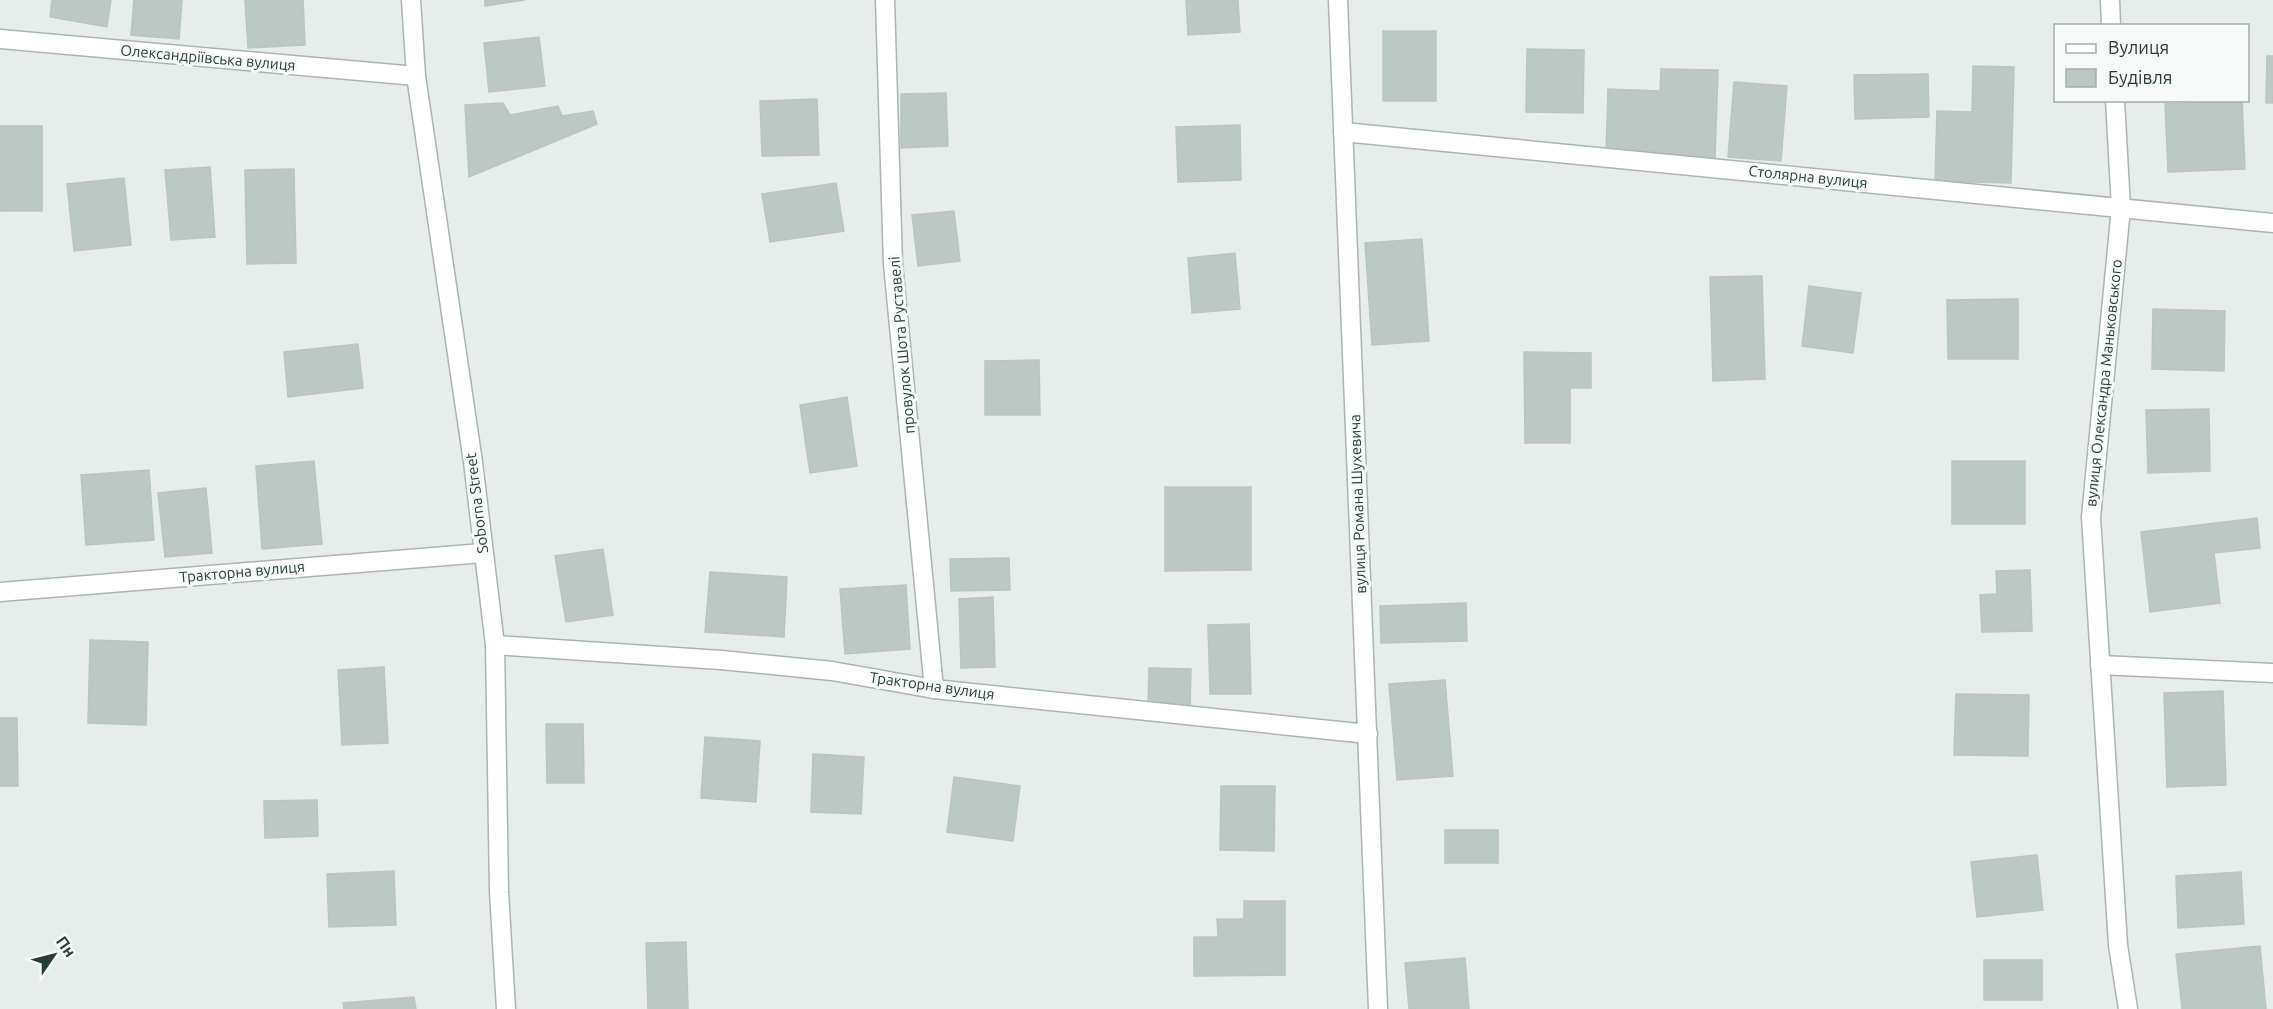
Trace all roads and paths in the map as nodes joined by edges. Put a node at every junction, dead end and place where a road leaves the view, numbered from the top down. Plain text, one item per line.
1 (411, 0) edge
2 (885, 0) edge
3 (1338, 0) edge
4 (2110, 0) edge
5 (2112, 24) edge
6 (0, 39) edge
7 (416, 76) junction
8 (2115, 102) edge
9 (1343, 132) junction
10 (2121, 208) junction
11 (2273, 224) edge
12 (483, 553) junction
13 (0, 592) edge
14 (495, 645) junction
15 (2100, 665) junction
16 (2273, 673) edge
17 (934, 689) junction
18 (1368, 734) junction
19 (506, 1009) edge
20 (1378, 1009) edge
21 (2128, 1009) edge

1 - 7 street, Soborna Street
2 - 17 street, провулок Шота Руставелі
3 - 9 street, вулиця Романа Шухевича
4 - 5 street
6 - 7 street, Олександріївська вулиця
7 - 12 street, Soborna Street
8 - 10 street, вулиця Олександра Маньковського
9 - 10 street, Столярна вулиця
9 - 18 street, вулиця Романа Шухевича
10 - 11 street, Столярна вулиця
10 - 15 street, вулиця Олександра Маньковського
12 - 13 street, Тракторна вулиця
12 - 14 street, Soborna Street
14 - 17 street, Тракторна вулиця
14 - 19 street, Soborna Street
15 - 16 street
15 - 21 street, вулиця Олександра Маньковського
17 - 18 street, Тракторна вулиця
18 - 20 street, вулиця Романа Шухевича

